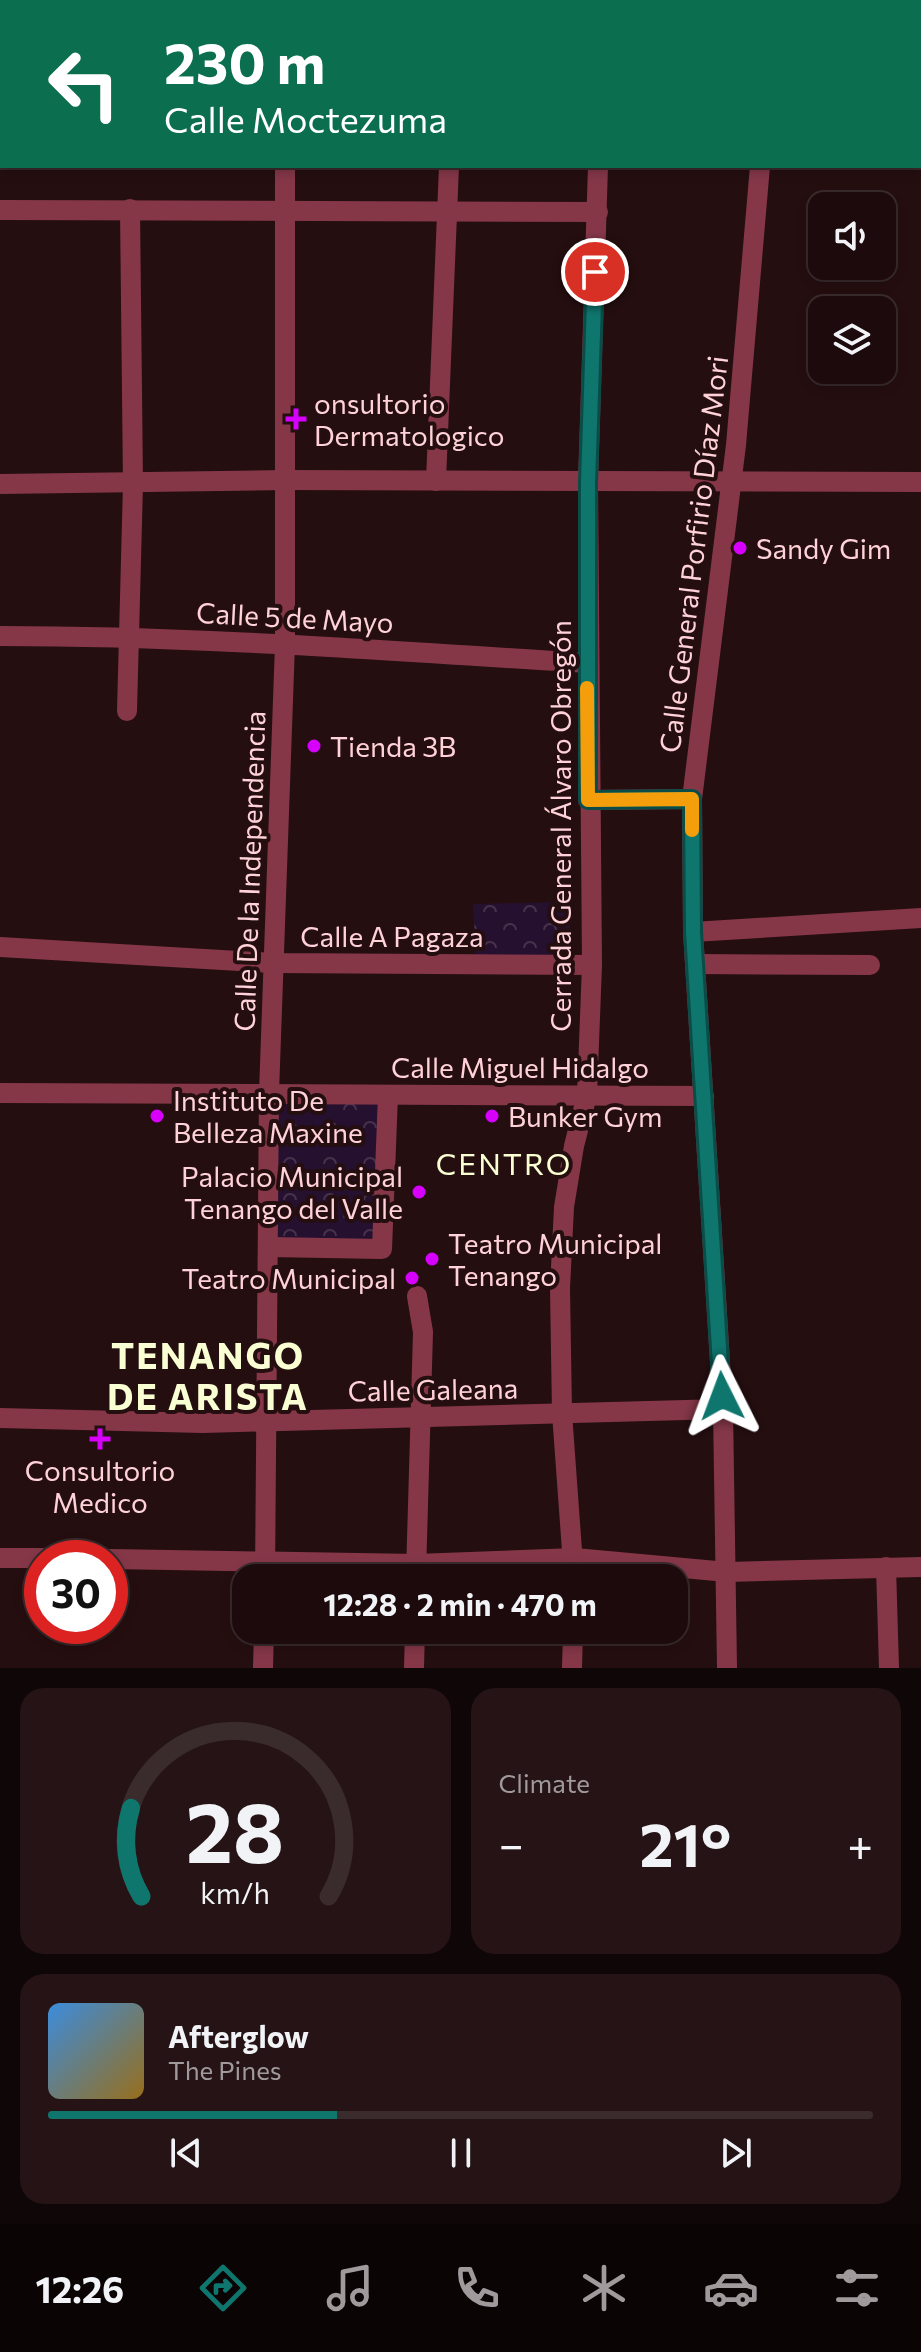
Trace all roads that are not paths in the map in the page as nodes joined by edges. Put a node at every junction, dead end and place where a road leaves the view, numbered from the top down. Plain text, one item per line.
1 (285, 168) edge
2 (449, 168) edge
3 (598, 168) edge
4 (760, 168) edge
5 (130, 209) junction
6 (285, 209) junction
7 (0, 210) edge
8 (449, 211) junction
9 (598, 212) junction
10 (285, 480) junction
11 (436, 481) junction
12 (732, 482) junction
13 (921, 482) edge
14 (588, 483) junction
15 (0, 484) edge
16 (133, 484) junction
17 (0, 636) edge
18 (128, 636) junction
19 (285, 644) junction
20 (587, 663) junction
21 (127, 711) dead end
22 (692, 799) junction
23 (588, 800) junction
24 (921, 918) edge
25 (693, 932) junction
26 (0, 947) edge
27 (273, 963) junction
28 (695, 964) junction
29 (592, 965) junction
30 (870, 965) dead end
31 (0, 1093) edge
32 (269, 1093) junction
33 (388, 1095) junction
34 (587, 1095) junction
35 (704, 1096) junction
36 (269, 1247) junction
37 (417, 1296) dead end
38 (723, 1409) junction
39 (562, 1413) junction
40 (0, 1418) edge
41 (422, 1418) junction
42 (268, 1420) junction
43 (0, 1558) edge
44 (24, 1558) edge
45 (128, 1560) edge
46 (265, 1564) edge
47 (416, 1564) edge
48 (574, 1564) edge
49 (886, 1567) junction
50 (921, 1567) edge
51 (232, 1568) edge
52 (688, 1571) edge
53 (727, 1572) junction
54 (264, 1644) edge
55 (415, 1644) edge
56 (573, 1644) edge
57 (263, 1668) edge
58 (414, 1668) edge
59 (572, 1668) edge
60 (727, 1668) edge
61 (889, 1668) edge

1 - 6 street, Calle De la Independencia
2 - 8 street
3 - 9 street, Cerrada General Álvaro Obregón
4 - 12 street, Calle General Porfirio Díaz Mori
5 - 6 street
5 - 7 street
5 - 16 street
6 - 8 street
6 - 10 street, Calle De la Independencia
8 - 9 street
8 - 11 street
9 - 14 street, Cerrada General Álvaro Obregón
10 - 11 street
10 - 16 street
10 - 19 street, Calle De la Independencia
11 - 14 street
12 - 13 street
12 - 14 street
12 - 22 street, Calle General Porfirio Díaz Mori
14 - 20 street, Cerrada General Álvaro Obregón
15 - 16 street
16 - 18 street
17 - 18 street, Calle 5 de Mayo
18 - 19 street, Calle 5 de Mayo
18 - 21 street
19 - 20 street, Calle 5 de Mayo
19 - 27 street, Calle De la Independencia
20 - 23 street, Cerrada General Álvaro Obregón
22 - 23 street
22 - 25 street, Calle General Porfirio Díaz Mori
23 - 29 street, Cerrada General Álvaro Obregón
24 - 25 street
25 - 28 street, Calle General Porfirio Díaz Mori
26 - 27 street, Calle A Pagaza
27 - 29 street, Calle A Pagaza
27 - 32 street, Calle De la Independencia
28 - 30 street
28 - 35 street, Calle General Porfirio Díaz Mori
29 - 34 street, Cerrada General Álvaro Obregón
31 - 32 street, Calle Miguel Hidalgo
32 - 33 street, Calle Miguel Hidalgo
32 - 36 street, Calle De la Independencia
33 - 34 street, Calle Miguel Hidalgo
33 - 36 street
34 - 35 street, Calle Miguel Hidalgo
34 - 39 street, Cerrada General Álvaro Obregón
35 - 38 street, Calle General Porfirio Díaz Mori
36 - 42 street, Calle De la Independencia
37 - 41 street
38 - 39 street, Calle Galeana
38 - 53 street, Calle General Porfirio Díaz Mori
39 - 41 street, Calle Galeana
39 - 48 street, Cerrada General Álvaro Obregón
40 - 42 street, Calle Galeana
41 - 42 street, Calle Galeana
41 - 47 street
42 - 46 street, Calle De la Independencia
43 - 44 street
45 - 51 street
49 - 50 street
49 - 53 street
49 - 61 street
52 - 53 street
53 - 60 street, Calle General Porfirio Díaz Mori
54 - 57 street
55 - 58 street
56 - 59 street

